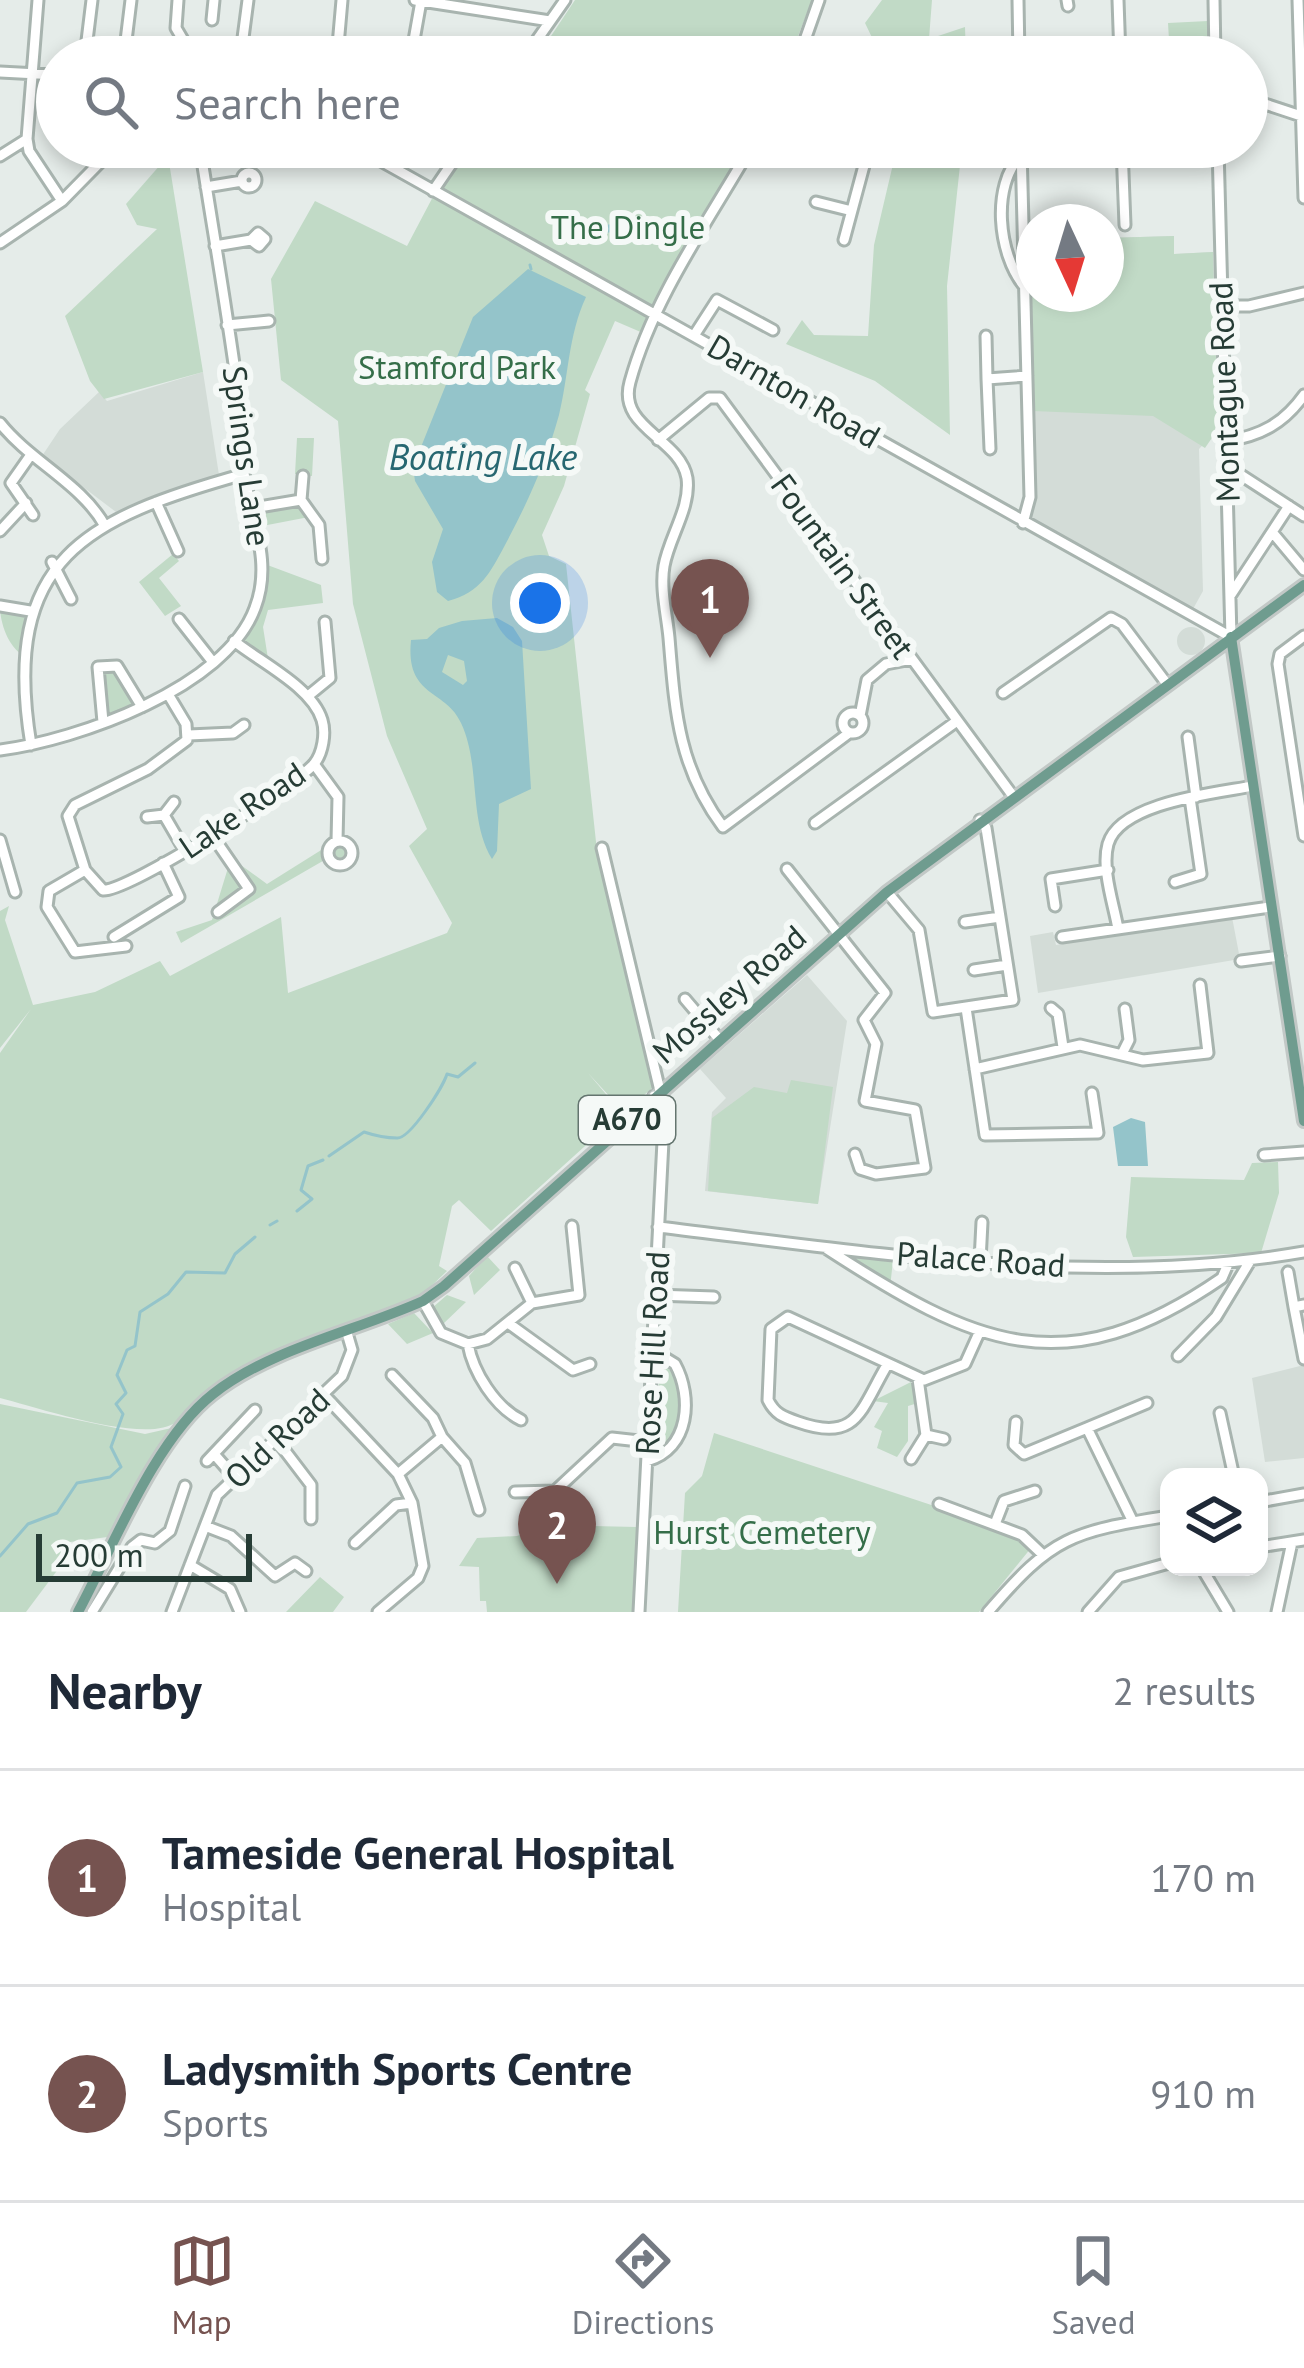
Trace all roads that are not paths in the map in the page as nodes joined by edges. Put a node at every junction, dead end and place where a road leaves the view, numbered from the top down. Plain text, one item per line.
1 (38, 0) edge
2 (92, 0) edge
3 (131, 0) edge
4 (178, 0) edge
5 (214, 0) edge
6 (248, 0) edge
7 (342, 0) edge
8 (418, 0) edge
9 (565, 0) edge
10 (819, 0) edge
11 (1018, 0) edge
12 (1118, 0) edge
13 (1214, 0) edge
14 (1298, 0) edge
15 (212, 20) dead end
16 (550, 21) junction
17 (88, 36) edge
18 (127, 36) edge
19 (181, 36) edge
20 (243, 36) edge
21 (339, 36) edge
22 (414, 36) edge
23 (540, 36) edge
24 (806, 36) edge
25 (1019, 36) edge
26 (1119, 36) edge
27 (1215, 36) edge
28 (0, 72) edge
29 (32, 74) junction
30 (36, 74) edge
31 (1268, 105) edge
32 (1303, 116) edge
33 (27, 140) junction
34 (0, 156) edge
35 (36, 162) edge
36 (40, 168) edge
37 (94, 168) edge
38 (203, 168) edge
39 (394, 168) edge
40 (448, 168) edge
41 (739, 168) edge
42 (862, 168) edge
43 (1008, 168) edge
44 (1021, 168) edge
45 (1123, 168) edge
46 (1218, 168) edge
47 (242, 181) dead end
48 (206, 187) junction
49 (433, 190) junction
50 (1304, 198) edge
51 (62, 201) junction
52 (816, 202) dead end
53 (1022, 204) edge
54 (848, 210) junction
55 (1125, 225) dead end
56 (251, 240) dead end
57 (844, 240) dead end
58 (0, 243) edge
59 (215, 246) junction
60 (1016, 276) edge
61 (1304, 293) edge
62 (1222, 306) junction
63 (1025, 312) edge
64 (656, 315) junction
65 (269, 321) dead end
66 (227, 326) junction
67 (772, 330) dead end
68 (694, 334) junction
69 (986, 336) dead end
70 (1027, 376) junction
71 (987, 379) junction
72 (1304, 395) edge
73 (0, 423) edge
74 (658, 440) junction
75 (1226, 441) junction
76 (990, 449) dead end
77 (30, 456) junction
78 (1227, 466) junction
79 (244, 474) junction
80 (303, 476) dead end
81 (302, 500) junction
82 (26, 502) junction
83 (156, 502) junction
84 (1289, 506) junction
85 (253, 508) junction
86 (34, 514) dead end
87 (1304, 516) edge
88 (1023, 523) junction
89 (105, 526) junction
90 (0, 531) edge
91 (1273, 532) junction
92 (178, 551) dead end
93 (322, 559) dead end
94 (52, 562) junction
95 (1304, 570) edge
96 (1303, 590) edge
97 (1230, 596) junction
98 (71, 598) dead end
99 (0, 606) edge
100 (30, 611) junction
101 (179, 619) dead end
102 (325, 622) dead end
103 (1304, 636) edge
104 (1231, 637) junction
105 (234, 641) junction
106 (910, 650) junction
107 (212, 661) junction
108 (1167, 684) junction
109 (1004, 693) dead end
110 (168, 694) junction
111 (308, 696) junction
112 (142, 707) junction
113 (957, 721) junction
114 (103, 722) junction
115 (244, 725) dead end
116 (189, 735) junction
117 (1188, 736) dead end
118 (31, 745) junction
119 (1304, 745) edge
120 (1290, 748) junction
121 (0, 750) edge
122 (314, 764) junction
123 (1253, 786) junction
124 (1013, 796) junction
125 (1193, 797) junction
126 (174, 802) dead end
127 (164, 815) junction
128 (147, 818) dead end
129 (980, 820) junction
130 (815, 823) dead end
131 (212, 835) junction
132 (1304, 836) edge
133 (0, 840) edge
134 (337, 841) dead end
135 (602, 848) dead end
136 (184, 851) junction
137 (163, 863) junction
138 (1049, 863) dead end
139 (3, 866) edge
140 (787, 869) dead end
141 (1108, 870) junction
142 (88, 874) junction
143 (1051, 879) junction
144 (1175, 881) dead end
145 (262, 883) dead end
146 (249, 890) junction
147 (15, 892) dead end
148 (887, 892) junction
149 (1055, 906) dead end
150 (1270, 907) junction
151 (218, 912) dead end
152 (1000, 917) junction
153 (965, 922) dead end
154 (134, 926) junction
155 (1118, 929) junction
156 (140, 936) dead end
157 (836, 937) junction
158 (1062, 937) dead end
159 (126, 946) dead end
160 (109, 949) junction
161 (1280, 956) junction
162 (1241, 961) dead end
163 (1007, 965) junction
164 (974, 970) dead end
165 (1200, 985) dead end
166 (685, 999) dead end
167 (966, 1008) junction
168 (1052, 1008) dead end
169 (1125, 1010) dead end
170 (719, 1039) junction
171 (1063, 1047) junction
172 (1121, 1054) junction
173 (975, 1069) junction
174 (1301, 1079) edge
175 (656, 1093) junction
176 (1092, 1093) dead end
177 (1304, 1121) edge
178 (1304, 1152) edge
179 (855, 1154) dead end
180 (1264, 1155) dead end
181 (982, 1222) dead end
182 (572, 1226) dead end
183 (658, 1227) junction
184 (824, 1247) junction
185 (1304, 1252) edge
186 (980, 1261) junction
187 (1250, 1262) junction
188 (1228, 1264) junction
189 (515, 1268) dead end
190 (1288, 1272) dead end
191 (655, 1294) junction
192 (714, 1297) dead end
193 (423, 1301) junction
194 (532, 1303) junction
195 (1299, 1306) edge
196 (508, 1323) junction
197 (347, 1333) junction
198 (979, 1333) junction
199 (468, 1344) junction
200 (652, 1350) junction
201 (1178, 1356) dead end
202 (1304, 1359) edge
203 (590, 1364) dead end
204 (887, 1365) junction
205 (392, 1375) dead end
206 (918, 1379) junction
207 (324, 1395) junction
208 (1148, 1403) dead end
209 (255, 1410) dead end
210 (1220, 1413) dead end
211 (521, 1420) dead end
212 (1016, 1422) dead end
213 (1087, 1428) junction
214 (926, 1435) junction
215 (442, 1437) junction
216 (944, 1438) dead end
217 (275, 1439) junction
218 (648, 1442) junction
219 (911, 1459) dead end
220 (647, 1461) junction
221 (1232, 1468) edge
222 (398, 1474) junction
223 (235, 1478) junction
224 (185, 1486) dead end
225 (515, 1492) dead end
226 (1304, 1494) edge
227 (1032, 1495) dead end
228 (1268, 1500) edge
229 (412, 1503) junction
230 (938, 1504) dead end
231 (479, 1510) dead end
232 (1160, 1518) edge
233 (311, 1519) dead end
234 (1133, 1522) junction
235 (995, 1524) junction
236 (205, 1526) junction
237 (1298, 1541) edge
238 (355, 1543) dead end
239 (1268, 1546) edge
240 (1041, 1553) junction
241 (190, 1565) junction
242 (1160, 1566) edge
243 (306, 1571) dead end
244 (1206, 1576) edge
245 (101, 1584) junction
246 (1092, 1607) edge
247 (989, 1611) edge
248 (79, 1612) edge
249 (92, 1612) edge
250 (172, 1612) edge
251 (240, 1612) edge
252 (378, 1612) edge
253 (639, 1612) edge
254 (1107, 1612) edge
255 (1228, 1612) edge
256 (1277, 1612) edge

1 - 29 street
2 - 17 street
3 - 18 street
4 - 19 street
5 - 15 street
6 - 20 street
7 - 21 street
8 - 16 street
8 - 22 street
9 - 16 street
10 - 24 street
11 - 25 street
12 - 26 street
13 - 27 street
14 - 32 street
16 - 23 street
28 - 29 street
29 - 30 street
29 - 33 street
31 - 32 street
32 - 50 street
33 - 34 street
33 - 35 street
36 - 51 street
37 - 51 street
38 - 48 street, Springs Lane
39 - 49 street, Darnton Road
40 - 49 street
41 - 64 street
42 - 54 street
43 - 60 street
44 - 53 street
45 - 55 street
46 - 62 street, Montague Road
47 - 48 street
48 - 59 street, Springs Lane
49 - 64 street, Darnton Road
51 - 58 street
52 - 54 street
54 - 57 street
56 - 59 street
59 - 66 street, Springs Lane
61 - 62 street
62 - 75 street, Montague Road
63 - 70 street
64 - 68 street, Darnton Road
64 - 74 street
65 - 66 street
66 - 79 street, Springs Lane
67 - 68 street
68 - 88 street, Darnton Road
69 - 71 street
70 - 71 street
70 - 88 street
71 - 76 street
72 - 75 street
73 - 77 street
74 - 106 street, Fountain Street
74 - 106 street
75 - 78 street, Montague Road
77 - 82 street
77 - 89 street
78 - 84 street
78 - 97 street, Montague Road
79 - 83 street
79 - 85 street, Springs Lane
80 - 81 street
81 - 85 street
81 - 93 street
82 - 86 street
82 - 90 street
83 - 89 street
83 - 92 street
84 - 87 street
84 - 91 street
85 - 105 street, Springs Lane
88 - 104 street, Darnton Road
89 - 94 street
91 - 95 street
91 - 97 street
94 - 98 street
94 - 100 street
96 - 104 main road, Mossley Road / A670
97 - 104 street, Montague Road
99 - 100 street
100 - 118 street
101 - 107 street
102 - 111 street
103 - 120 street
104 - 108 main road, Mossley Road / A670
104 - 123 main road
105 - 107 street, Springs Lane
105 - 111 street
106 - 113 street, Fountain Street
107 - 110 street, Springs Lane
108 - 109 street
108 - 124 main road, Mossley Road / A670
110 - 112 street, Springs Lane
110 - 116 street
111 - 122 street, Lake Road
112 - 114 street, Springs Lane
112 - 114 street
113 - 124 street, Fountain Street
113 - 130 street
114 - 118 street, Springs Lane
115 - 116 street
116 - 142 street
117 - 125 street
118 - 121 street, Springs Lane
119 - 120 street
120 - 132 street
122 - 131 street, Lake Road
122 - 134 street
123 - 125 street
123 - 150 main road
124 - 129 main road, Mossley Road / A670
125 - 141 street
125 - 144 street
126 - 127 street
127 - 128 street
127 - 136 street
129 - 148 main road, Mossley Road / A670
129 - 152 street
131 - 136 street, Lake Road
131 - 146 street
133 - 139 street
135 - 175 street, Rose Hill Road
136 - 137 street, Lake Road
137 - 142 street, Lake Road
137 - 154 street
138 - 143 street
139 - 147 street
140 - 157 street
141 - 143 street
141 - 155 street
142 - 160 street
143 - 149 street
145 - 146 street
146 - 151 street
148 - 157 main road, Mossley Road / A670
148 - 167 street
150 - 155 street
150 - 161 main road
152 - 153 street
152 - 163 street
154 - 156 street
154 - 160 street
155 - 158 street
157 - 170 main road, Mossley Road / A670
157 - 179 street
159 - 160 street
161 - 162 street
161 - 174 main road
163 - 164 street
163 - 167 street
165 - 172 street
166 - 170 street
167 - 173 street
168 - 171 street
169 - 172 street
170 - 175 main road, Mossley Road / A670
171 - 172 street
171 - 173 street
173 - 176 street
174 - 177 main road
175 - 183 street, Rose Hill Road
175 - 193 main road, Mossley Road / A670
178 - 180 street
181 - 186 street
182 - 194 street
183 - 184 street, Palace Road
183 - 191 street, Rose Hill Road
184 - 186 street, Palace Road
184 - 198 street
185 - 187 street, Palace Road
186 - 188 street, Palace Road
187 - 188 street, Palace Road
187 - 201 street
188 - 198 street
189 - 194 street
190 - 195 street
191 - 192 street
191 - 200 street, Rose Hill Road
193 - 197 main road, Mossley Road / A670
193 - 199 street
194 - 196 street
195 - 202 street
196 - 199 street
196 - 203 street
197 - 207 street, Old Road
197 - 245 main road, Mossley Road / A670
198 - 206 street
199 - 211 street
200 - 218 street, Rose Hill Road
200 - 220 street
204 - 204 street
204 - 206 street
205 - 215 street
206 - 214 street
207 - 217 street, Old Road
207 - 222 street
208 - 213 street
209 - 223 street
210 - 221 street
212 - 213 street
213 - 234 street
214 - 216 street
214 - 219 street
215 - 222 street
215 - 231 street
217 - 223 street, Old Road
217 - 233 street
218 - 220 street, Rose Hill Road
218 - 225 street
220 - 253 street, Rose Hill Road
222 - 229 street
223 - 236 street, Old Road
224 - 245 street
226 - 228 street
227 - 235 street
229 - 238 street
229 - 252 street
230 - 235 street
232 - 234 street
234 - 240 street
235 - 240 street
236 - 241 street, Old Road
236 - 243 street
237 - 239 street
237 - 256 street
240 - 247 street
241 - 250 street, Old Road
241 - 251 street
242 - 246 street
244 - 255 street
245 - 248 main road, Mossley Road / A670
245 - 249 street
246 - 254 street

